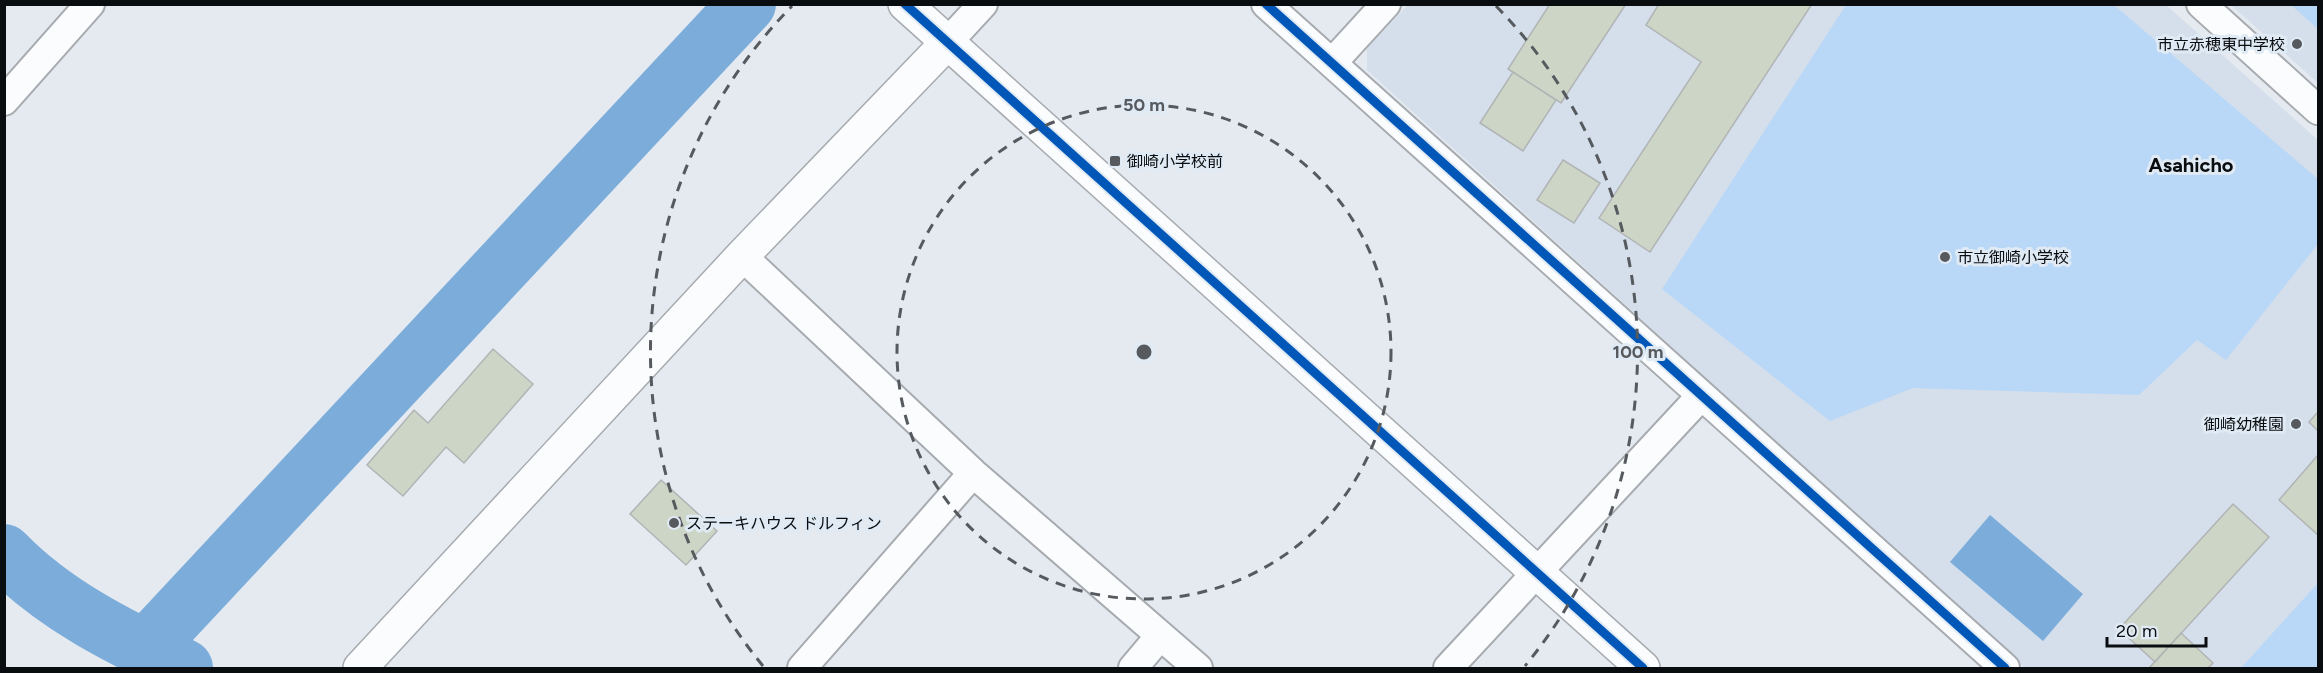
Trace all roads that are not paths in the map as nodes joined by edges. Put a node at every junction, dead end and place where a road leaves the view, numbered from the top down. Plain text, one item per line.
1 (90, 4) edge
2 (905, 4) edge
3 (983, 4) edge
4 (1266, 4) edge
5 (1386, 4) edge
6 (2200, 4) edge
7 (947, 43) junction
8 (1332, 63) junction
9 (4, 100) edge
10 (2319, 110) edge
11 (742, 256) junction
12 (1701, 396) junction
13 (973, 474) junction
14 (1536, 574) junction
15 (1160, 636) junction
16 (360, 669) edge
17 (802, 669) edge
18 (1133, 669) edge
19 (1198, 669) edge
20 (1448, 669) edge
21 (1643, 669) edge
22 (2005, 669) edge

1 - 9 street
2 - 7 street
3 - 7 street
4 - 8 street
5 - 8 street
6 - 10 street
7 - 11 street
7 - 14 street
8 - 12 street
11 - 13 street
11 - 16 street
12 - 14 street
12 - 22 street
13 - 15 street
13 - 17 street
14 - 20 street
14 - 21 street
15 - 18 street
15 - 19 street

